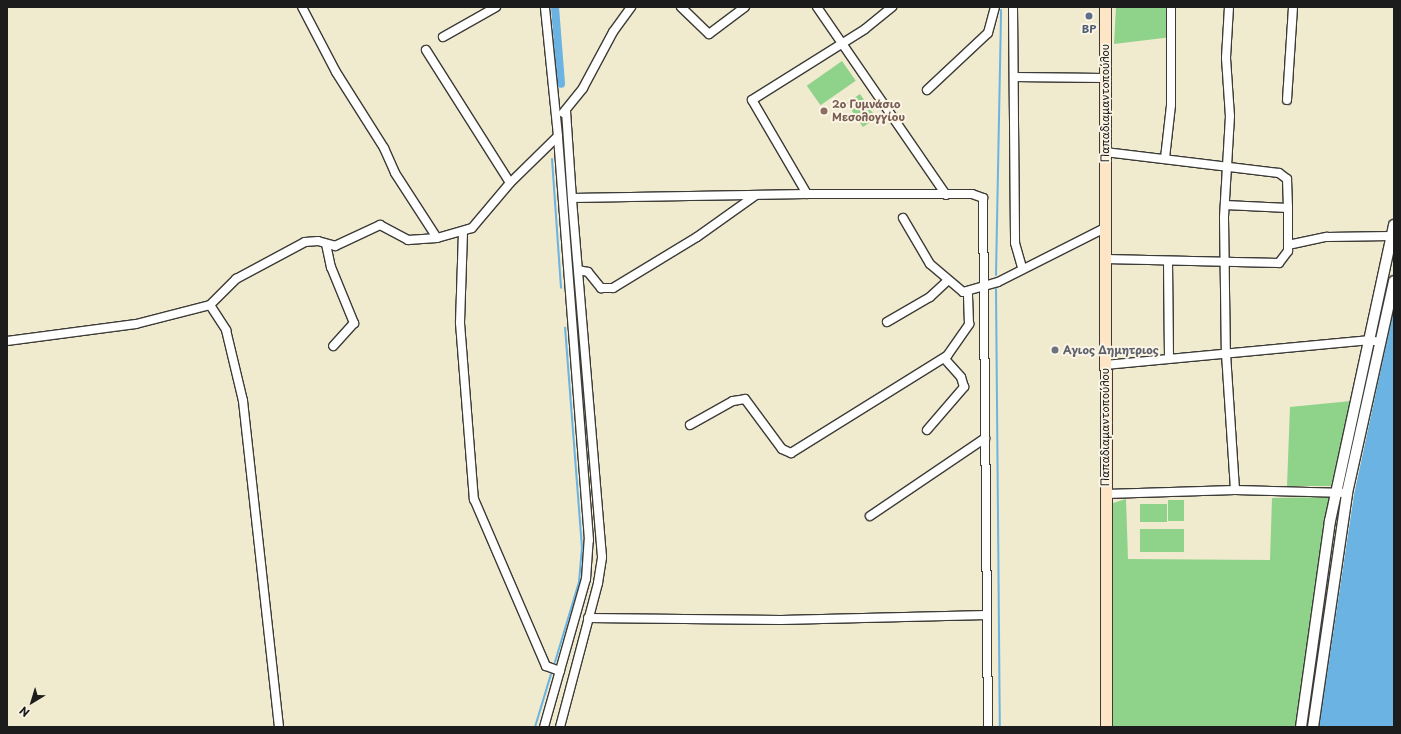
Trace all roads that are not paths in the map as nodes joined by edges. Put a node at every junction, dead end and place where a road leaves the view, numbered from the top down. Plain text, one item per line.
1 (302, 7) edge
2 (496, 7) edge
3 (545, 7) edge
4 (631, 7) edge
5 (681, 7) edge
6 (745, 7) edge
7 (817, 7) edge
8 (892, 7) edge
9 (995, 7) edge
10 (1013, 7) edge
11 (1105, 7) edge
12 (1171, 7) edge
13 (1229, 7) edge
14 (1293, 7) edge
15 (443, 36) dead end
16 (843, 43) junction
17 (426, 50) dead end
18 (1014, 77) junction
19 (1104, 78) junction
20 (926, 90) dead end
21 (1287, 100) dead end
22 (566, 111) junction
23 (557, 119) junction
24 (558, 136) junction
25 (1105, 152) junction
26 (1165, 158) junction
27 (1227, 165) junction
28 (510, 183) junction
29 (807, 194) junction
30 (946, 194) junction
31 (756, 195) junction
32 (572, 198) junction
33 (1225, 205) junction
34 (1288, 208) junction
35 (904, 218) dead end
36 (1394, 225) edge
37 (1105, 228) junction
38 (463, 232) junction
39 (1391, 236) junction
40 (437, 238) junction
41 (326, 244) junction
42 (1288, 245) junction
43 (1105, 259) junction
44 (1168, 262) junction
45 (1227, 264) junction
46 (1022, 268) junction
47 (578, 270) junction
48 (947, 281) junction
49 (1394, 281) edge
50 (984, 286) junction
51 (968, 292) junction
52 (210, 305) junction
53 (887, 322) dead end
54 (1368, 340) junction
55 (7, 341) edge
56 (1380, 342) junction
57 (333, 346) dead end
58 (1226, 354) junction
59 (944, 358) junction
60 (1168, 358) junction
61 (1105, 365) junction
62 (690, 425) dead end
63 (927, 430) dead end
64 (985, 438) junction
65 (1235, 490) junction
66 (1336, 492) junction
67 (1346, 493) junction
68 (1106, 494) junction
69 (870, 516) dead end
70 (987, 615) junction
71 (588, 618) junction
72 (560, 671) junction
73 (278, 727) edge
74 (545, 727) edge
75 (560, 727) edge
76 (988, 727) edge
77 (1106, 727) edge
78 (1301, 727) edge
79 (1313, 727) edge

1 - 40 street
2 - 15 street
3 - 23 street
4 - 22 street
5 - 6 street
7 - 16 street
8 - 16 street
9 - 20 street
10 - 18 street
11 - 19 main road, Παπαδιαμαντοπούλου
12 - 26 street
13 - 27 street
14 - 21 street
16 - 29 street
16 - 30 street
17 - 28 street
18 - 19 street
18 - 46 street
19 - 25 main road, Παπαδιαμαντοπούλου
22 - 23 street
22 - 32 street
23 - 24 street
24 - 28 street
24 - 72 street
25 - 26 street
25 - 37 main road, Παπαδιαμαντοπούλου
26 - 27 street
27 - 33 street
27 - 34 street
28 - 38 street
29 - 30 street
29 - 31 street
30 - 50 street
31 - 32 street
31 - 47 street
32 - 47 street
33 - 34 street
33 - 45 street
34 - 42 street
35 - 48 street
36 - 39 street
37 - 43 main road, Παπαδιαμαντοπούλου
37 - 46 street
38 - 40 street
38 - 72 street
39 - 42 street
39 - 54 street
40 - 41 street
41 - 52 street
41 - 57 street
42 - 45 street
43 - 44 street
43 - 61 main road, Παπαδιαμαντοπούλου
44 - 45 street
44 - 60 street
45 - 58 street
46 - 50 street
47 - 71 street
48 - 51 street
48 - 53 street
49 - 56 street
50 - 51 street
50 - 64 street
51 - 59 street
52 - 55 street
52 - 73 street
54 - 56 street
54 - 58 street
54 - 66 street
56 - 67 street
58 - 60 street
58 - 65 street
59 - 62 street
59 - 63 street
60 - 61 street
61 - 68 main road, Παπαδιαμαντοπούλου
64 - 69 street
64 - 70 street
65 - 66 street
65 - 68 street
66 - 67 street
66 - 78 street
67 - 79 street
68 - 77 main road, Παπαδιαμαντοπούλου
70 - 71 street
70 - 76 street
71 - 75 street
72 - 74 street

